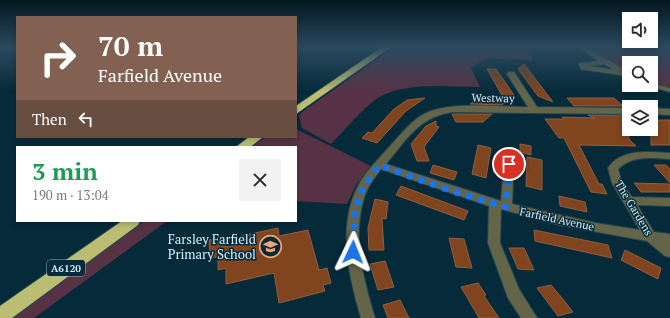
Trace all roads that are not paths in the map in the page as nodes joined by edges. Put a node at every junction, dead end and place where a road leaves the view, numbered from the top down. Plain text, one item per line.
1 (366, 62) edge
2 (605, 62) joint
3 (622, 71) edge
4 (622, 73) edge
5 (511, 74) dead end
6 (658, 87) edge
7 (670, 90) edge
8 (297, 110) edge
9 (534, 110) junction
10 (622, 111) edge
11 (658, 111) edge
12 (670, 112) edge
13 (256, 138) edge
14 (244, 146) edge
15 (670, 156) edge
16 (509, 164) dead end
17 (379, 165) junction
18 (628, 201) junction
19 (670, 202) edge
20 (500, 206) junction
21 (132, 222) edge
22 (651, 237) junction
23 (670, 239) edge
24 (670, 252) edge
25 (0, 316) edge
26 (368, 318) edge
27 (530, 318) edge

1 - 8 highway
2 - 3 street
2 - 4 street
5 - 9 street
6 - 7 street
9 - 10 street, Westway
9 - 17 street, Westway
11 - 12 street
13 - 14 highway
15 - 18 street, The Gardens
16 - 20 street
17 - 20 street, Farfield Avenue
17 - 26 street, Westway
18 - 19 street
18 - 22 street, The Gardens
20 - 22 street, Farfield Avenue
20 - 27 street
21 - 25 highway, A6120
22 - 23 street, Farfield Avenue
22 - 24 street, The Gardens

